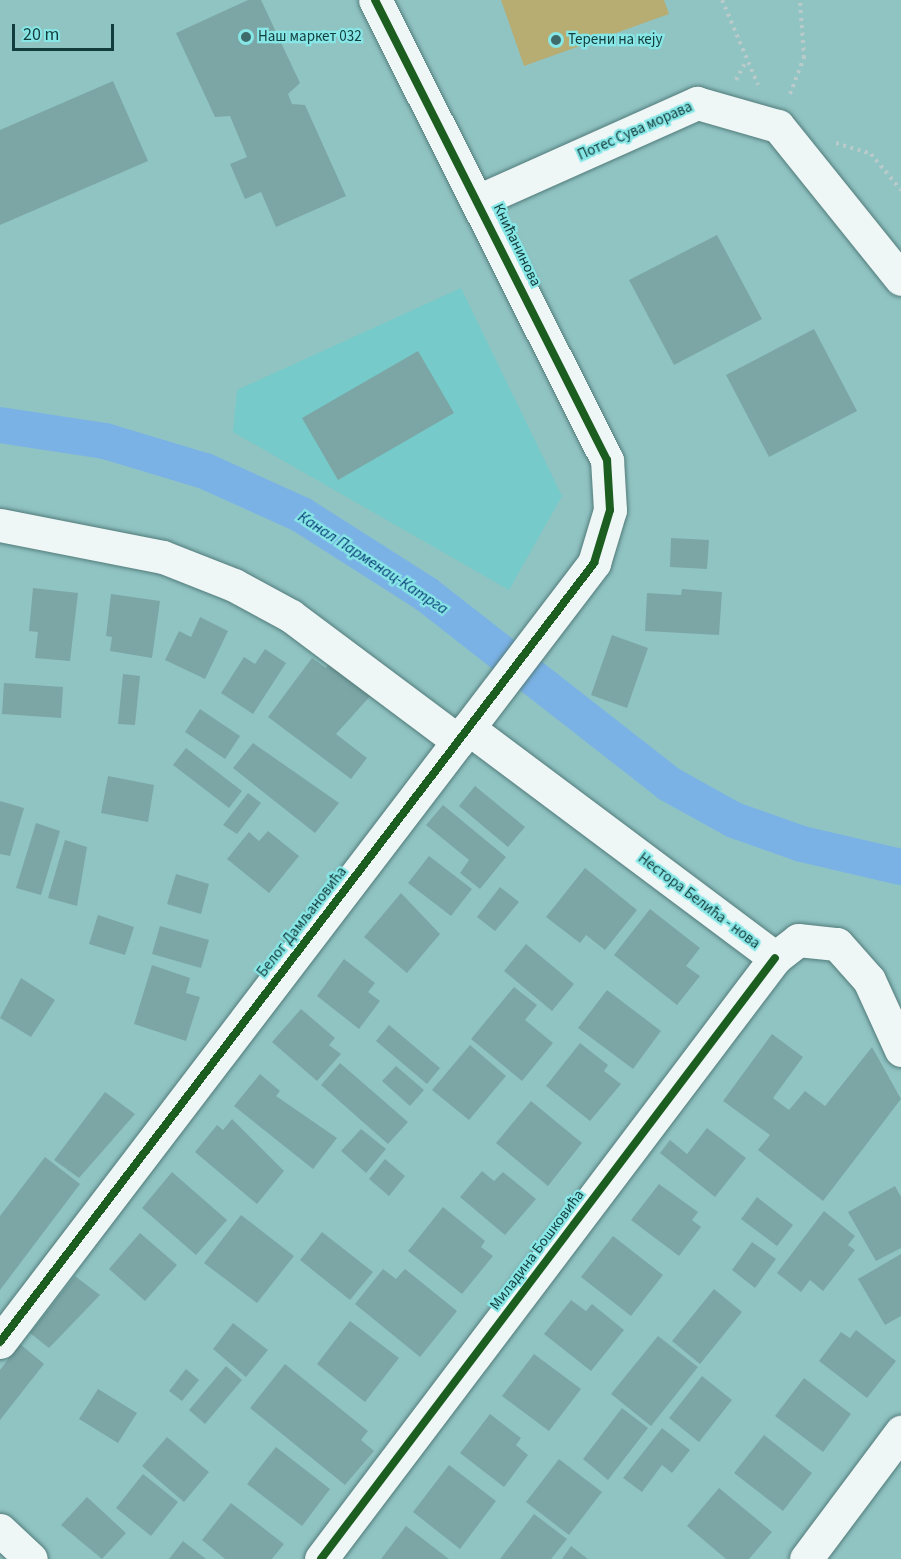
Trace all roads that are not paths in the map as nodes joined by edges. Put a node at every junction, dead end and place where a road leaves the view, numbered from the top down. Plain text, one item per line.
1 (375, 0) edge
2 (480, 200) junction
3 (901, 279) edge
4 (610, 510) joint
5 (0, 525) edge
6 (463, 734) junction
7 (775, 958) junction
8 (901, 1050) edge
9 (0, 1342) edge
10 (901, 1432) edge
11 (0, 1530) edge
12 (31, 1559) edge
13 (321, 1559) edge
14 (806, 1559) edge

1 - 2 street, Книћанинова
2 - 3 street, Потес Сува морава
2 - 4 street, Книћанинова
4 - 6 street, Белог Дамљановића
5 - 6 street
6 - 7 street, Нестора Белића - нова
6 - 9 street, Белог Дамљановића
7 - 8 street, Нестора Белића - нова
7 - 13 street, Миладина Бошковића
10 - 14 street
11 - 12 street

